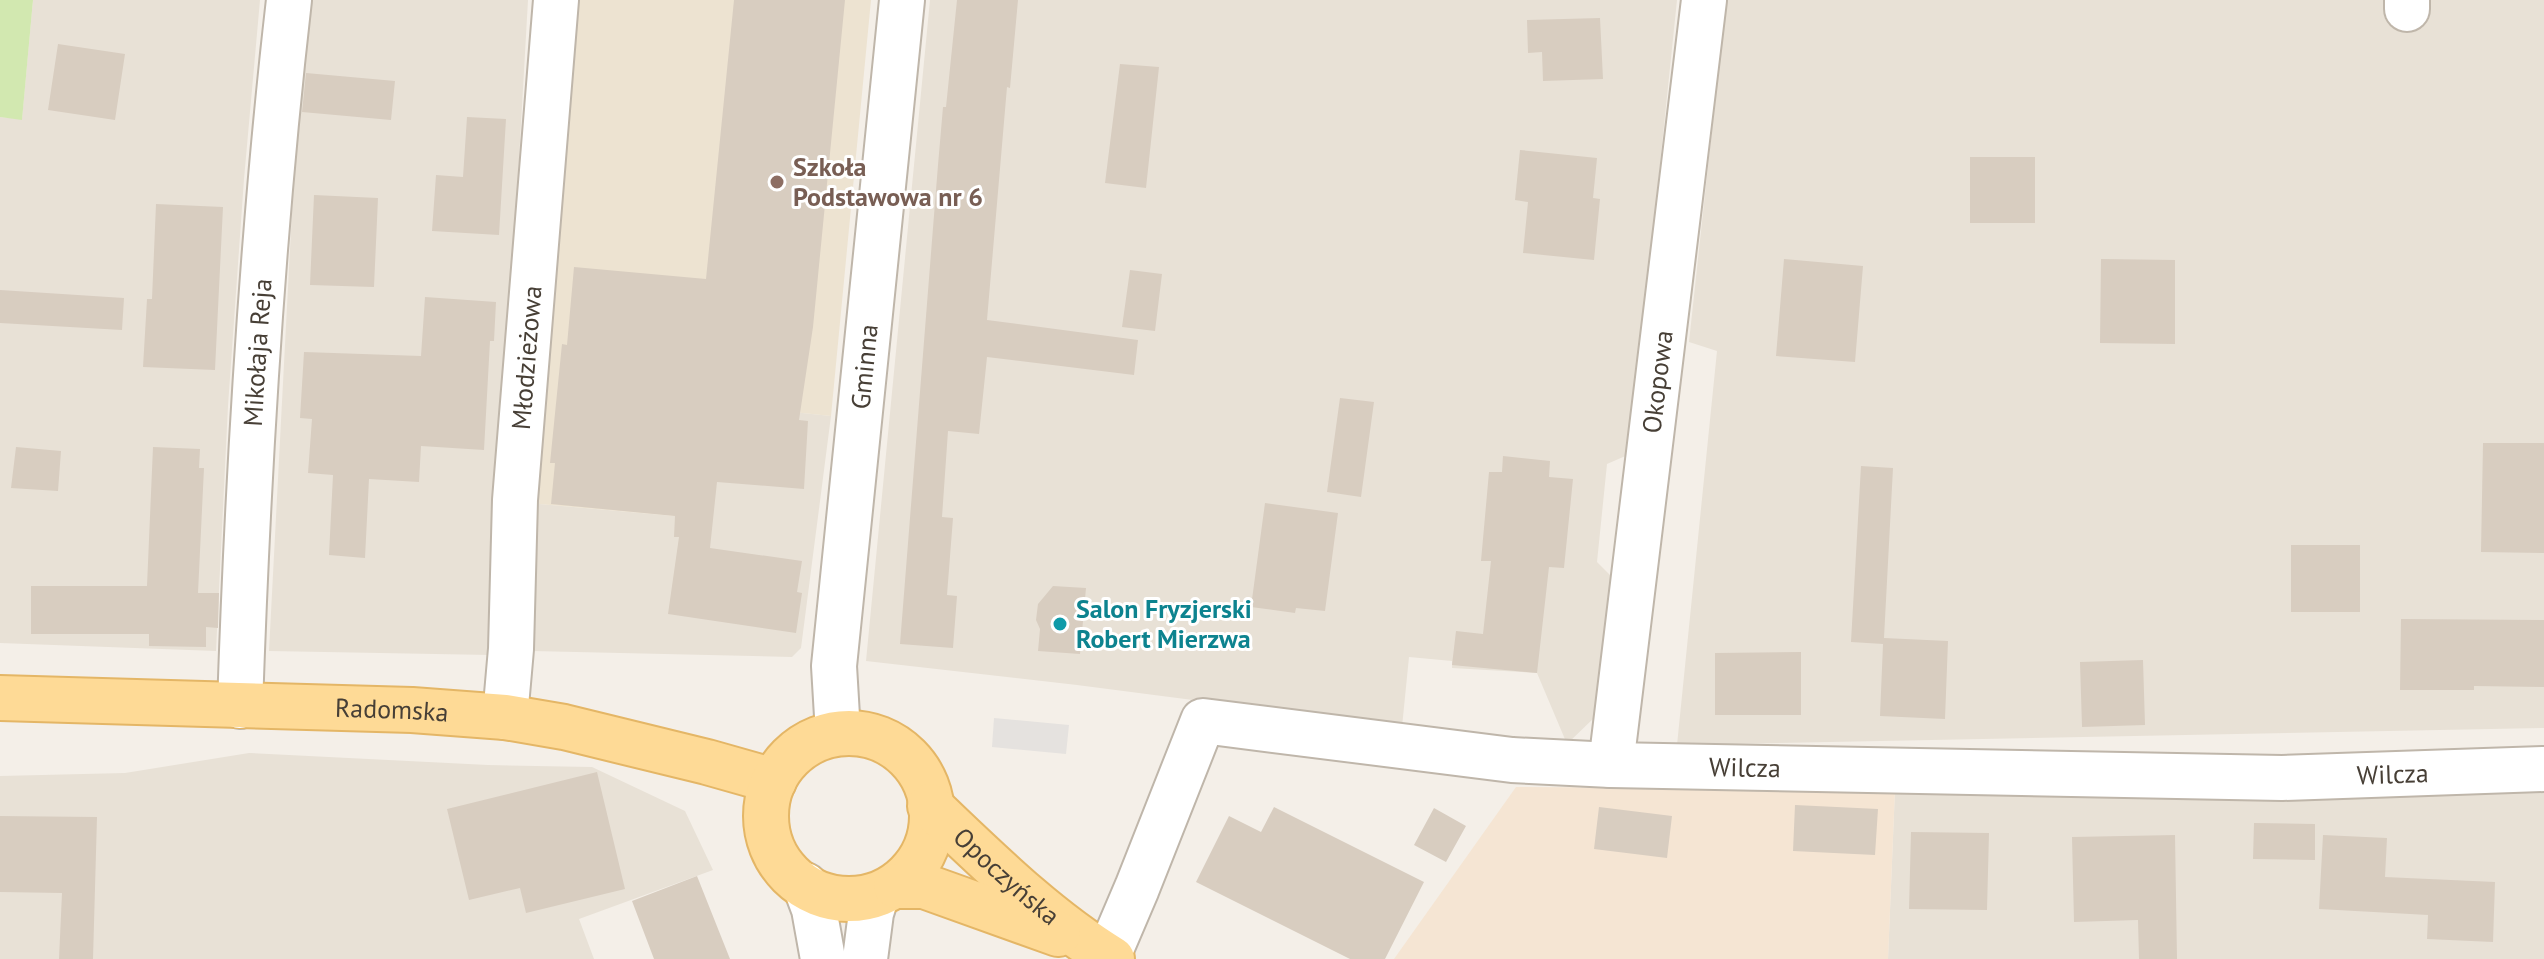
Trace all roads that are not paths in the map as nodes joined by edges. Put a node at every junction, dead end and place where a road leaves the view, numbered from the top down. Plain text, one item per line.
1 (289, 0) edge
2 (556, 0) edge
3 (902, 0) edge
4 (1704, 0) edge
5 (0, 698) edge
6 (240, 706) junction
7 (505, 717) junction
8 (838, 733) junction
9 (1611, 765) junction
10 (2544, 769) edge
11 (774, 781) junction
12 (930, 806) junction
13 (805, 885) junction
14 (886, 892) junction
15 (1102, 953) edge
16 (823, 959) edge
17 (865, 959) edge

1 - 6 street, Mikołaja Reja
2 - 7 street, Młodzieżowa
3 - 8 street, Gminna
4 - 9 street, Okopowa
5 - 6 main road, Radomska
6 - 7 main road, Radomska
7 - 11 main road, Radomska
8 - 11 main road
8 - 12 main road
9 - 10 street, Wilcza
9 - 15 street, Wilcza
11 - 13 main road
12 - 14 main road
12 - 15 main road, Opoczyńska
13 - 14 main road
13 - 16 street
14 - 15 main road, Opoczyńska
14 - 17 street

